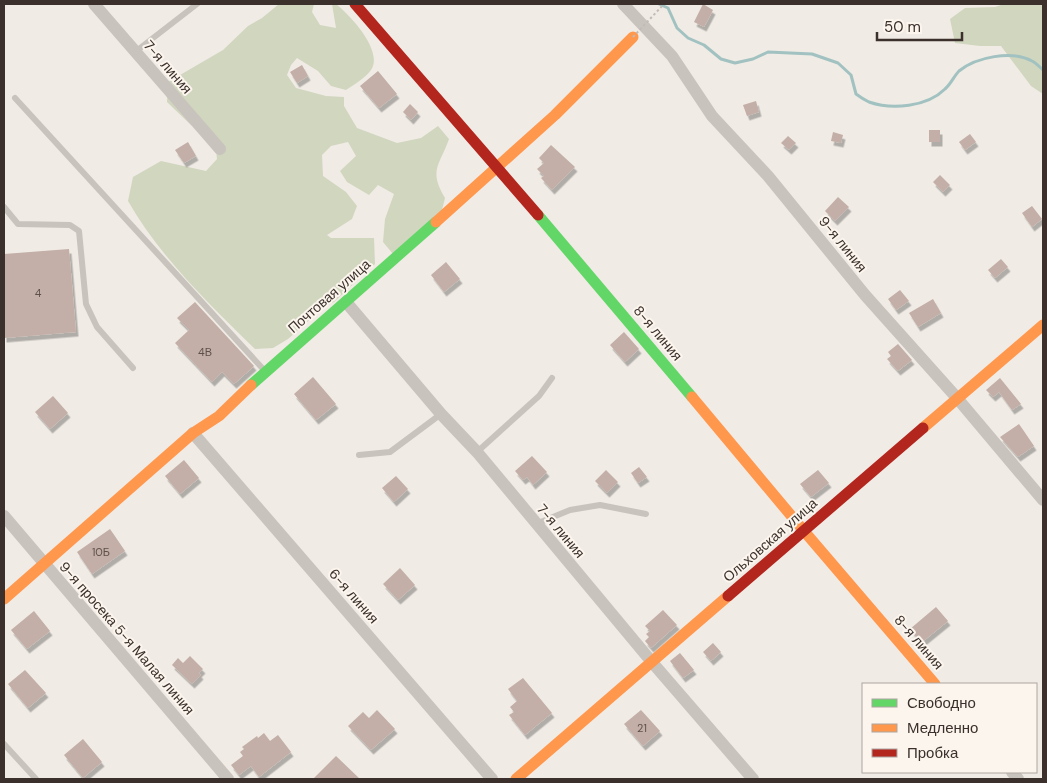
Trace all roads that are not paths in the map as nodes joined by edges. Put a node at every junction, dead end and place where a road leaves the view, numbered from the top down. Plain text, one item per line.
1 (94, 4) edge
2 (196, 4) edge
3 (355, 4) edge
4 (623, 4) edge
5 (633, 37) road end
6 (135, 52) junction
7 (15, 98) dead end
8 (220, 149) dead end
9 (496, 167) junction
10 (4, 207) edge
11 (346, 302) junction
12 (1043, 325) edge
13 (133, 368) dead end
14 (265, 371) junction
15 (552, 378) dead end
16 (958, 398) junction
17 (441, 414) junction
18 (193, 433) junction
19 (477, 452) junction
20 (359, 455) dead end
21 (1043, 500) edge
22 (646, 514) dead end
23 (4, 516) edge
24 (536, 524) junction
25 (804, 531) junction
26 (44, 564) junction
27 (4, 599) edge
28 (651, 661) junction
29 (935, 683) edge
30 (4, 744) edge
31 (36, 779) edge
32 (228, 779) edge
33 (492, 779) edge
34 (516, 779) edge
35 (753, 779) edge

1 - 6 street, 7-я линия
2 - 6 lane
3 - 9 street, 8-я линия
4 - 16 street, 9-я линия
5 - 9 street, Почтовая улица
6 - 8 street, 7-я линия
7 - 14 lane
9 - 11 street, Почтовая улица
9 - 25 street, 8-я линия
10 - 13 lane
11 - 14 street, Почтовая улица
11 - 17 street, 7-я линия
12 - 16 street, Ольховская улица
14 - 18 street, Почтовая улица
15 - 19 lane
16 - 21 street, 9-я линия
16 - 25 street, Ольховская улица
17 - 19 street, 7-я линия
17 - 20 lane
18 - 26 street, Почтовая улица
18 - 33 street, 6-я линия
19 - 24 street, 7-я линия
22 - 24 lane
23 - 26 street, 9-я просека 5-я Малая линия
24 - 28 street, 7-я линия
25 - 28 street, Ольховская улица
25 - 29 street, 8-я линия
26 - 27 street, Почтовая улица
26 - 32 street, 9-я просека 5-я Малая линия
28 - 34 street, Ольховская улица
28 - 35 street, 7-я линия
30 - 31 lane

